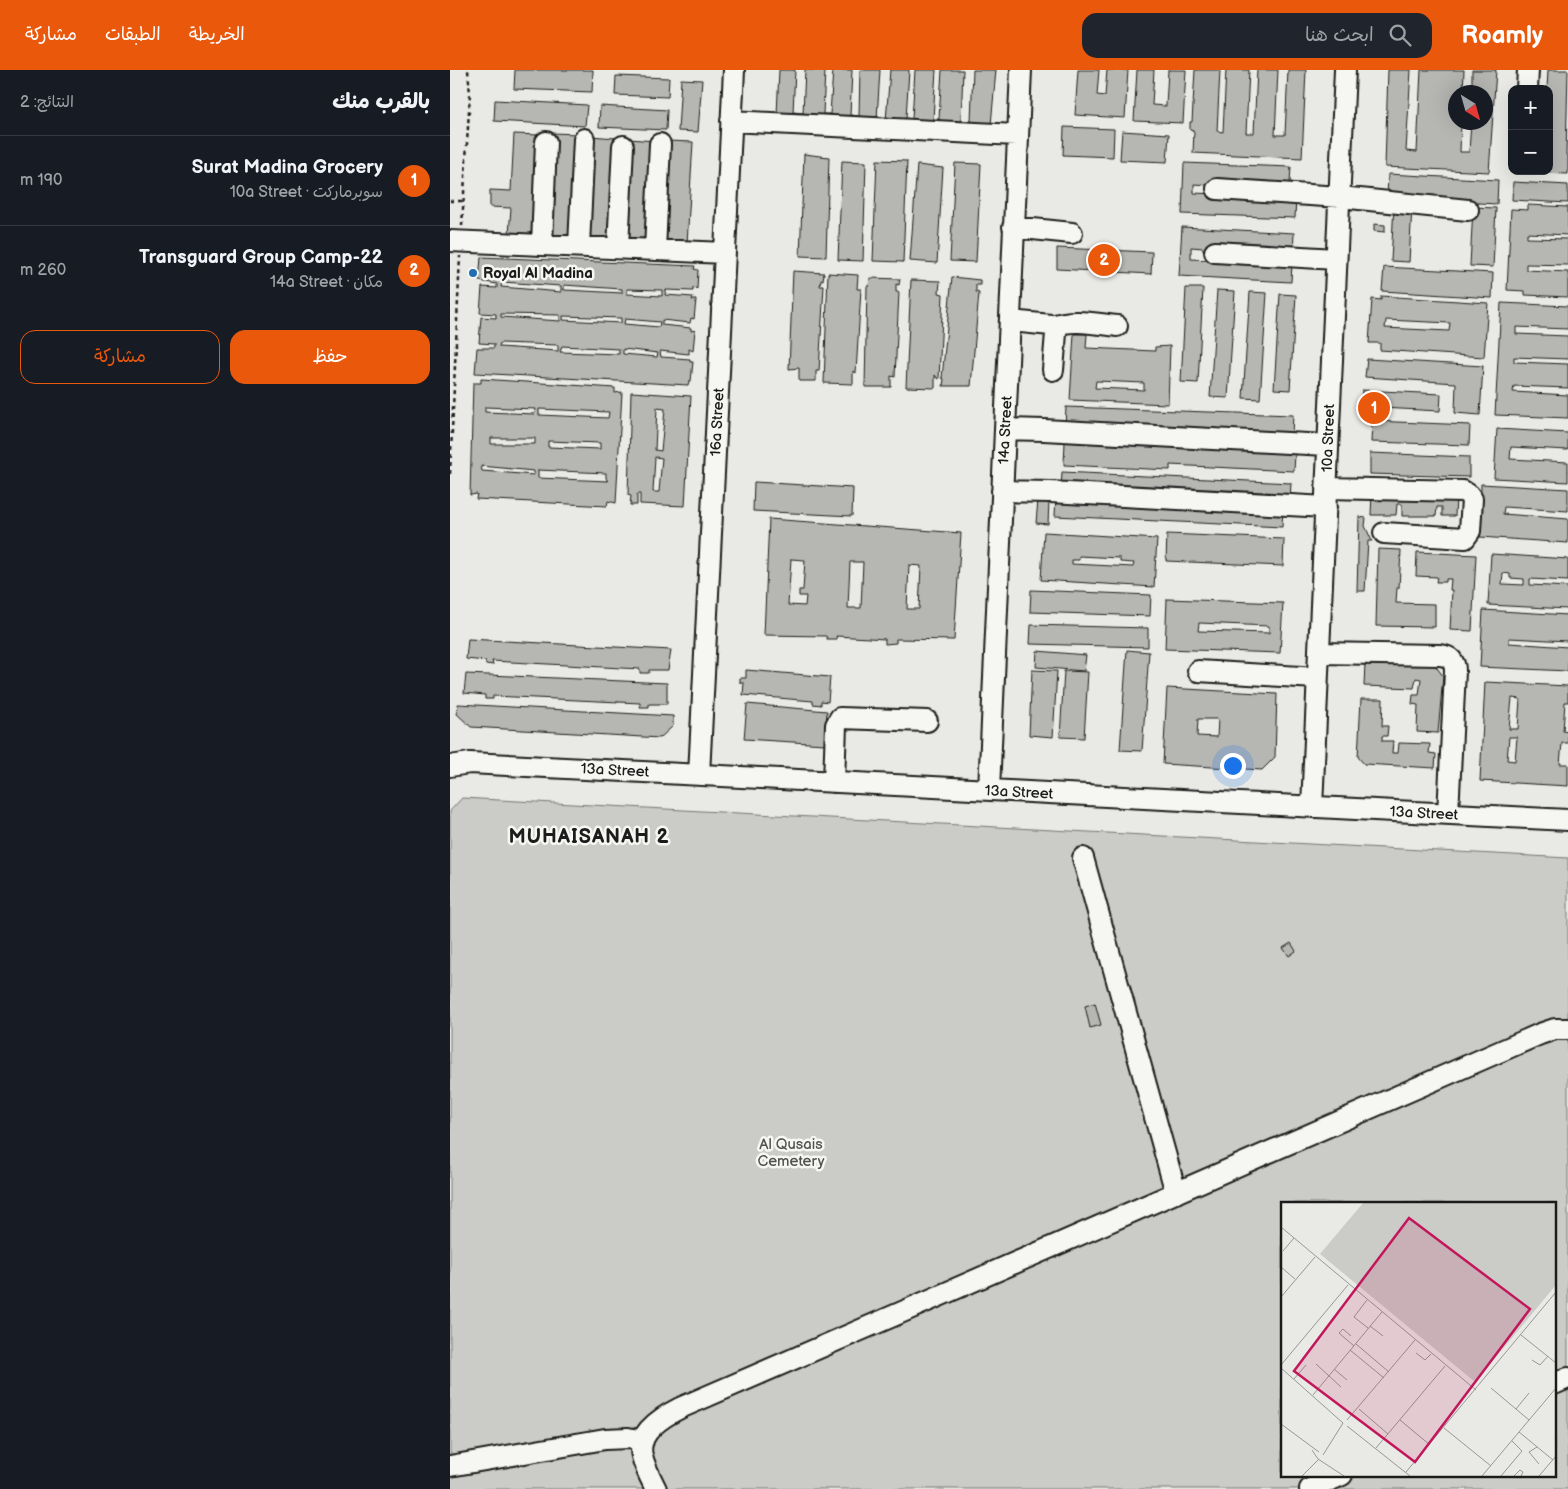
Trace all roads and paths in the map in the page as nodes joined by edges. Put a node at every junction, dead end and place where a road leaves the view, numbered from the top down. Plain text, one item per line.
1 (468, 70) edge
2 (734, 70) edge
3 (1021, 70) edge
4 (1344, 70) edge
5 (1528, 70) edge
6 (1527, 85) edge
7 (732, 121) junction
8 (1017, 136) junction
9 (584, 139) dead end
10 (546, 142) dead end
11 (660, 144) dead end
12 (623, 146) dead end
13 (1217, 189) dead end
14 (1340, 197) junction
15 (450, 201) edge
16 (463, 202) junction
17 (1468, 210) dead end
18 (1013, 228) junction
19 (1072, 233) dead end
20 (455, 241) edge
21 (542, 245) junction
22 (579, 246) junction
23 (618, 248) junction
24 (655, 250) junction
25 (1215, 252) dead end
26 (725, 253) junction
27 (1336, 260) junction
28 (1010, 321) junction
29 (1053, 326) junction
30 (1117, 326) dead end
31 (1054, 370) dead end
32 (1005, 430) junction
33 (1327, 445) junction
34 (450, 474) edge
35 (1002, 491) junction
36 (1326, 497) junction
37 (1384, 533) dead end
38 (1319, 653) junction
39 (1198, 671) dead end
40 (1317, 678) junction
41 (927, 721) dead end
42 (450, 757) edge
43 (470, 763) junction
44 (450, 766) edge
45 (699, 775) junction
46 (834, 782) junction
47 (989, 790) junction
48 (1312, 807) junction
49 (1448, 814) junction
50 (1568, 820) edge
51 (1083, 858) dead end
52 (1568, 1029) edge
53 (1176, 1193) junction
54 (1568, 1378) edge
55 (1556, 1383) edge
56 (643, 1441) junction
57 (450, 1466) edge
58 (1340, 1476) edge
59 (656, 1489) edge
60 (1310, 1489) edge

1 - 16 path
2 - 7 street, 16a Street
3 - 8 street, 14a Street
4 - 14 street, 10a Street
5 - 6 street
7 - 8 street
7 - 26 street, 16a Street
8 - 18 street, 14a Street
9 - 22 street
10 - 21 street
11 - 24 street
12 - 23 street
13 - 14 street
14 - 17 street
14 - 27 street, 10a Street
15 - 16 path
16 - 20 path
18 - 19 street
18 - 28 street, 14a Street
20 - 21 street
20 - 34 path
21 - 22 street
22 - 23 street
23 - 24 street
24 - 26 street
25 - 27 street
26 - 45 street, 16a Street
27 - 33 street, 10a Street
28 - 29 street
28 - 32 street, 14a Street
29 - 30 street
29 - 31 street
32 - 33 street
32 - 35 street, 14a Street
33 - 36 street, 10a Street
35 - 36 street
35 - 47 street, 14a Street
36 - 37 street
36 - 38 street, 10a Street
38 - 40 street, 10a Street
38 - 49 street
39 - 40 street
40 - 48 street, 10a Street
41 - 46 street
42 - 43 street, 13a Street
43 - 44 street, 13a Street
43 - 45 street, 13a Street
45 - 46 street, 13a Street
46 - 47 street, 13a Street
47 - 48 street, 13a Street
48 - 49 street, 13a Street
49 - 50 street, 13a Street
51 - 53 street
52 - 53 street
53 - 56 street
54 - 55 street
56 - 57 street
56 - 59 street
58 - 60 street

